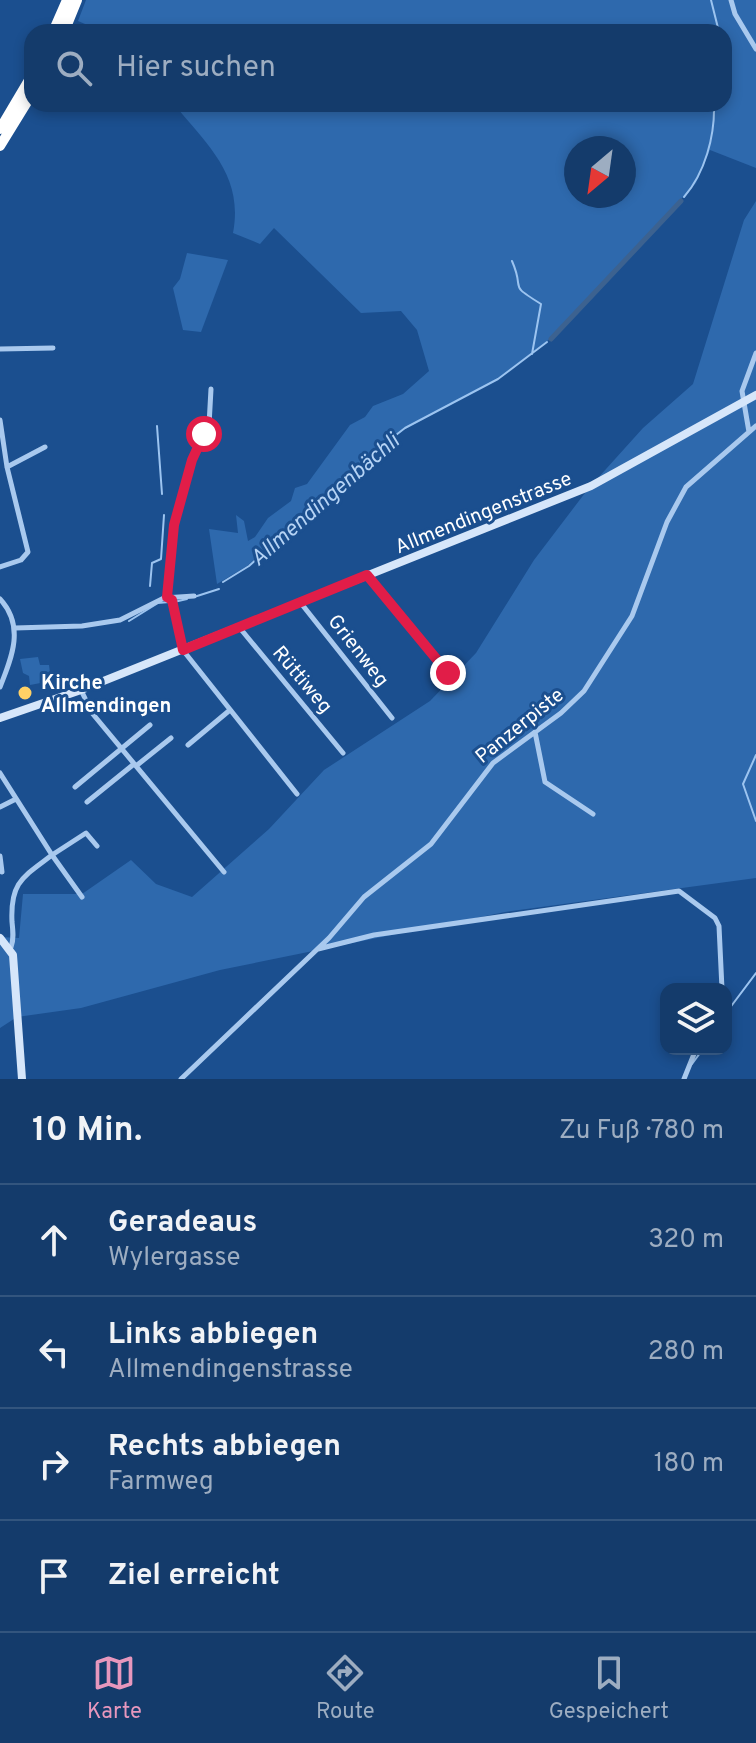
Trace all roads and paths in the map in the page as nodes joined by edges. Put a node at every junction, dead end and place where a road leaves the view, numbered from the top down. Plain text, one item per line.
1 (67, 0) edge
2 (77, 0) edge
3 (731, 0) edge
4 (56, 24) edge
5 (67, 24) edge
6 (756, 49) edge
7 (24, 88) edge
8 (24, 107) edge
9 (0, 129) edge
10 (0, 146) edge
11 (53, 348) dead end
12 (0, 349) edge
13 (756, 353) edge
14 (211, 389) dead end
15 (756, 395) edge
16 (743, 400) junction
17 (0, 420) edge
18 (756, 426) edge
19 (749, 433) junction
20 (45, 447) dead end
21 (3, 454) edge
22 (7, 467) junction
23 (0, 567) edge
24 (367, 575) junction
25 (194, 596) dead end
26 (168, 597) junction
27 (0, 599) edge
28 (300, 602) junction
29 (239, 627) junction
30 (15, 628) junction
31 (183, 650) junction
32 (448, 673) dead end
33 (0, 687) edge
34 (81, 690) junction
35 (230, 710) junction
36 (0, 718) edge
37 (392, 718) dead end
38 (150, 725) dead end
39 (535, 732) junction
40 (171, 738) dead end
41 (188, 745) dead end
42 (122, 749) junction
43 (343, 753) dead end
44 (135, 765) junction
45 (0, 773) edge
46 (75, 787) dead end
47 (297, 794) dead end
48 (16, 799) junction
49 (87, 802) dead end
50 (0, 807) edge
51 (593, 814) dead end
52 (97, 846) dead end
53 (52, 855) junction
54 (0, 856) edge
55 (2, 872) dead end
56 (224, 872) dead end
57 (82, 897) dead end
58 (0, 938) edge
59 (11, 947) junction
60 (318, 949) junction
61 (722, 983) edge
62 (694, 1055) edge
63 (22, 1079) edge
64 (181, 1079) edge
65 (684, 1079) edge

1 - 4 highway
2 - 5 highway
3 - 6 street
7 - 9 highway
8 - 10 highway
11 - 12 street
13 - 16 street
14 - 26 street
15 - 16 street, Allmendingenstrasse
16 - 19 street
16 - 24 street, Allmendingenstrasse
17 - 21 street
18 - 19 street, Panzerpiste
19 - 39 street, Panzerpiste
20 - 22 street
21 - 22 street
22 - 23 street
24 - 28 street, Allmendingenstrasse
24 - 32 street
25 - 26 street
26 - 30 street
26 - 31 street
27 - 30 street
28 - 29 street, Allmendingenstrasse
28 - 37 street, Grienweg
29 - 31 street, Allmendingenstrasse
29 - 43 street, Rüttiweg
30 - 33 street
31 - 34 street, Allmendingenstrasse
31 - 35 street
34 - 36 street, Allmendingenstrasse
34 - 42 street
35 - 41 street
35 - 47 street
38 - 42 street
39 - 51 street
39 - 60 street, Panzerpiste
40 - 44 street
42 - 44 street
42 - 46 street
44 - 49 street
44 - 56 street
45 - 48 street
48 - 50 street
48 - 53 street
52 - 53 street
53 - 57 street
53 - 59 street
54 - 55 street
58 - 59 street
59 - 63 street
60 - 61 street
60 - 64 street, Panzerpiste
62 - 65 street

